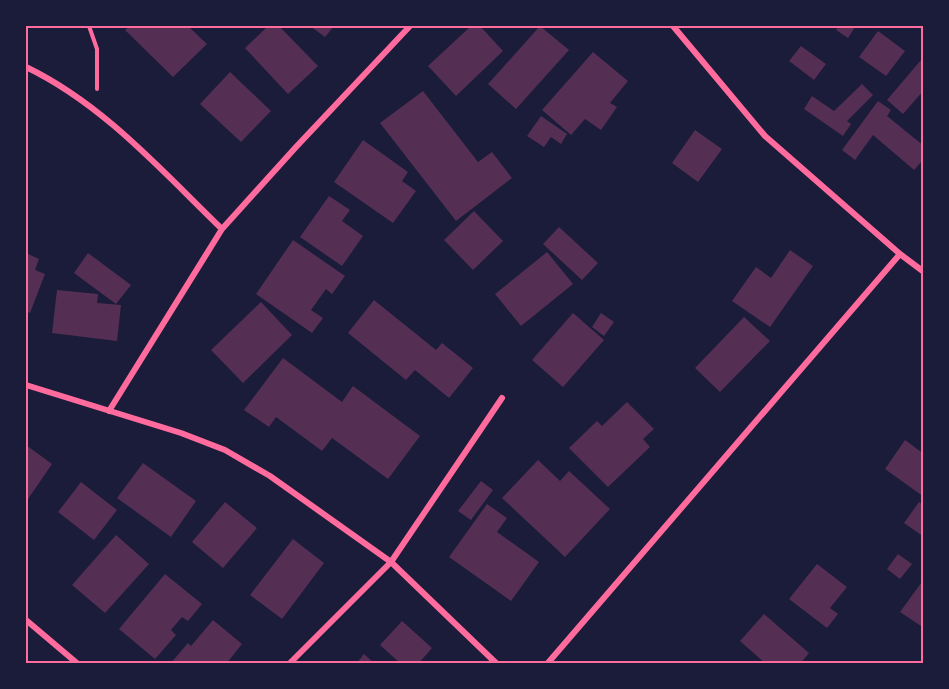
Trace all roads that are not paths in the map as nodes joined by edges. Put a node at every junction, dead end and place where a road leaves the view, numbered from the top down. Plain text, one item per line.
1 (410, 26) edge
2 (673, 26) edge
3 (26, 67) edge
4 (222, 229) junction
5 (900, 254) junction
6 (924, 272) edge
7 (26, 385) edge
8 (502, 398) dead end
9 (110, 411) junction
10 (391, 562) junction
11 (26, 620) edge
12 (78, 663) edge
13 (289, 663) edge
14 (497, 663) edge
15 (547, 663) edge

1 - 4 street
2 - 5 street
3 - 4 street
4 - 9 street
5 - 6 street
5 - 15 street
7 - 9 street
8 - 10 street
9 - 10 street
10 - 13 street
10 - 14 street
11 - 12 street

